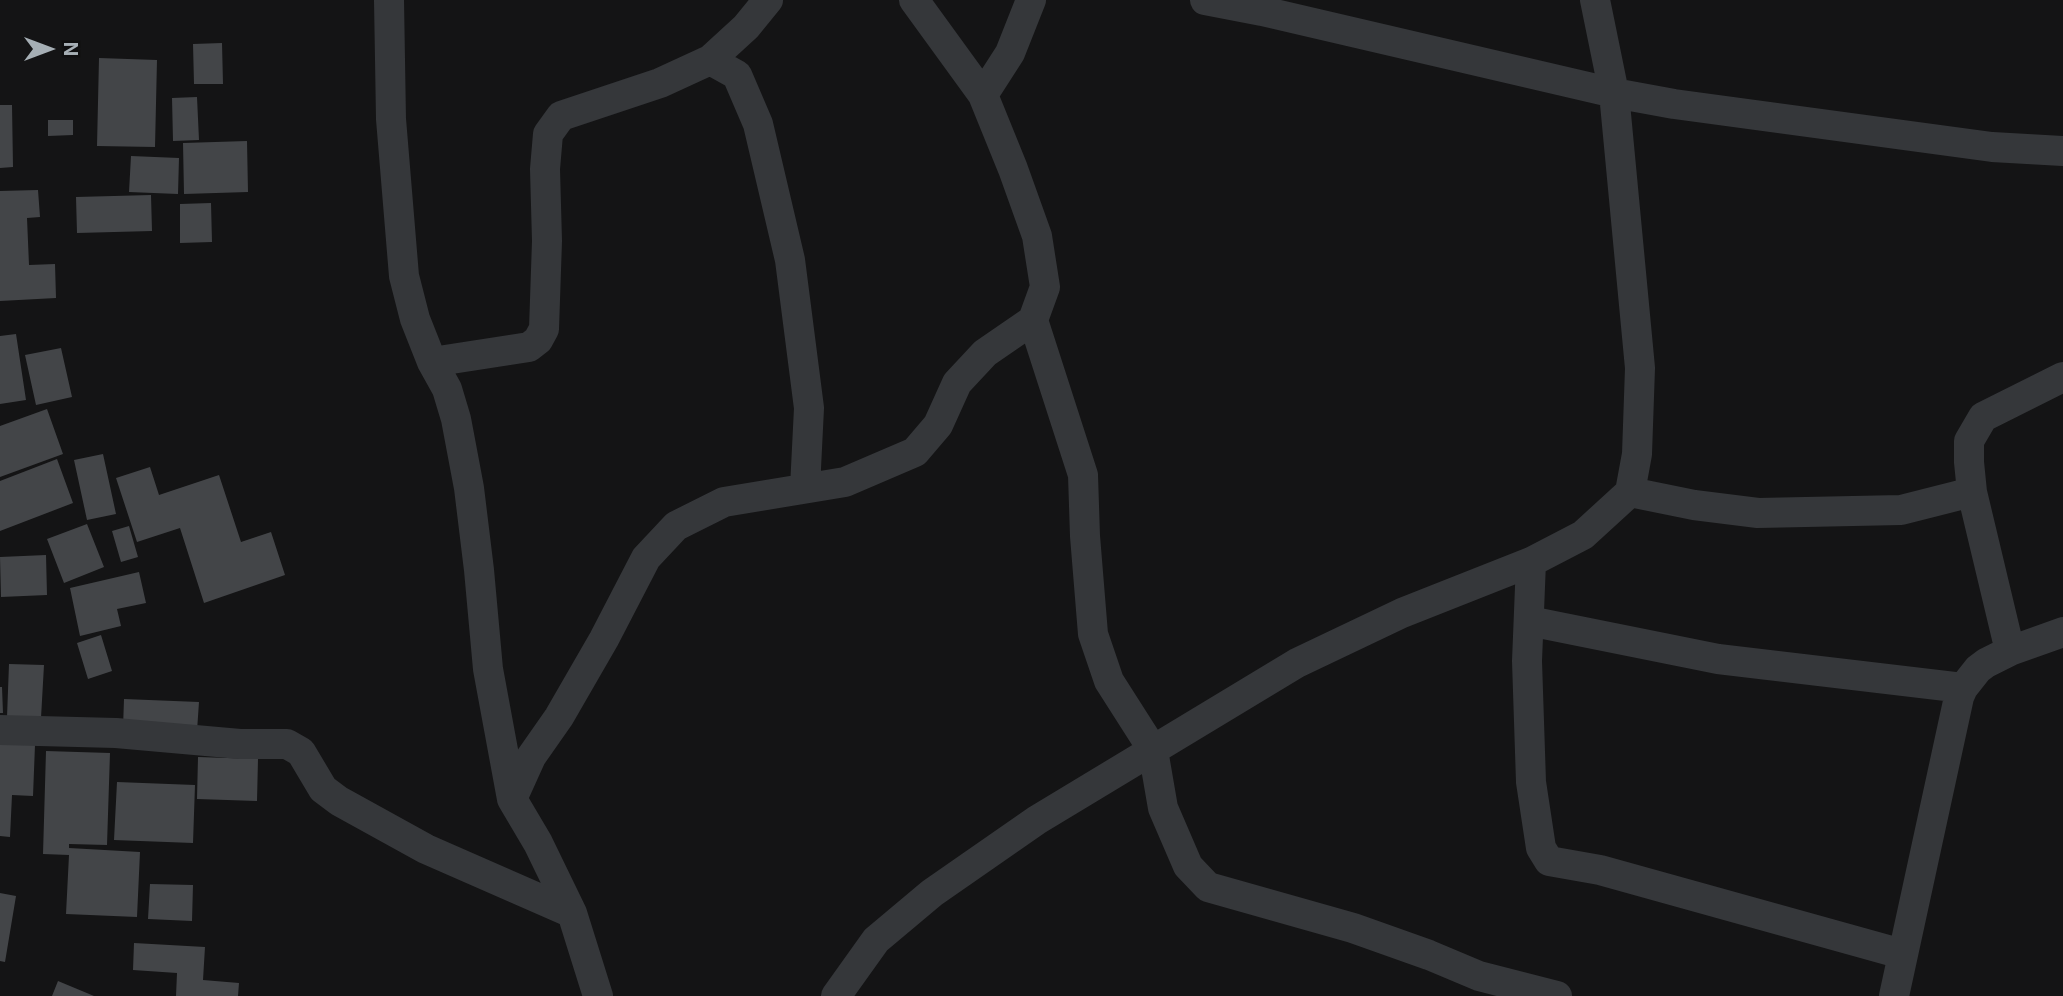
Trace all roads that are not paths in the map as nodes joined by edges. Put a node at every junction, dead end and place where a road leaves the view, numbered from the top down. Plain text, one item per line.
1 (389, 0) edge
2 (768, 0) edge
3 (914, 0) edge
4 (1031, 0) edge
5 (1205, 0) edge
6 (1595, 0) edge
7 (1272, 6) edge
8 (710, 60) junction
9 (1614, 93) junction
10 (983, 95) junction
11 (2063, 152) edge
12 (1033, 320) junction
13 (432, 362) junction
14 (2063, 377) edge
15 (805, 488) junction
16 (1630, 492) junction
17 (1972, 492) junction
18 (1531, 562) junction
19 (1528, 621) junction
20 (2063, 632) edge
21 (2010, 651) junction
22 (1963, 688) junction
23 (0, 730) edge
24 (1153, 750) junction
25 (512, 799) junction
26 (572, 913) junction
27 (1902, 954) junction
28 (598, 996) edge
29 (836, 996) edge
30 (1557, 996) edge
31 (1894, 996) edge

1 - 13 street
2 - 8 street
3 - 10 street
4 - 10 street
5 - 7 street
6 - 9 street
7 - 9 street
8 - 13 street
8 - 15 street
9 - 11 street
9 - 16 street
10 - 12 street
12 - 15 street
12 - 24 street
13 - 25 street
14 - 17 street
15 - 25 street
16 - 17 street
16 - 18 street
17 - 21 street
18 - 19 street
18 - 24 street
19 - 22 street
19 - 27 street
20 - 21 street
21 - 22 street
22 - 27 street
23 - 26 street
24 - 29 street
24 - 30 street
25 - 26 street
26 - 28 street
27 - 31 street

